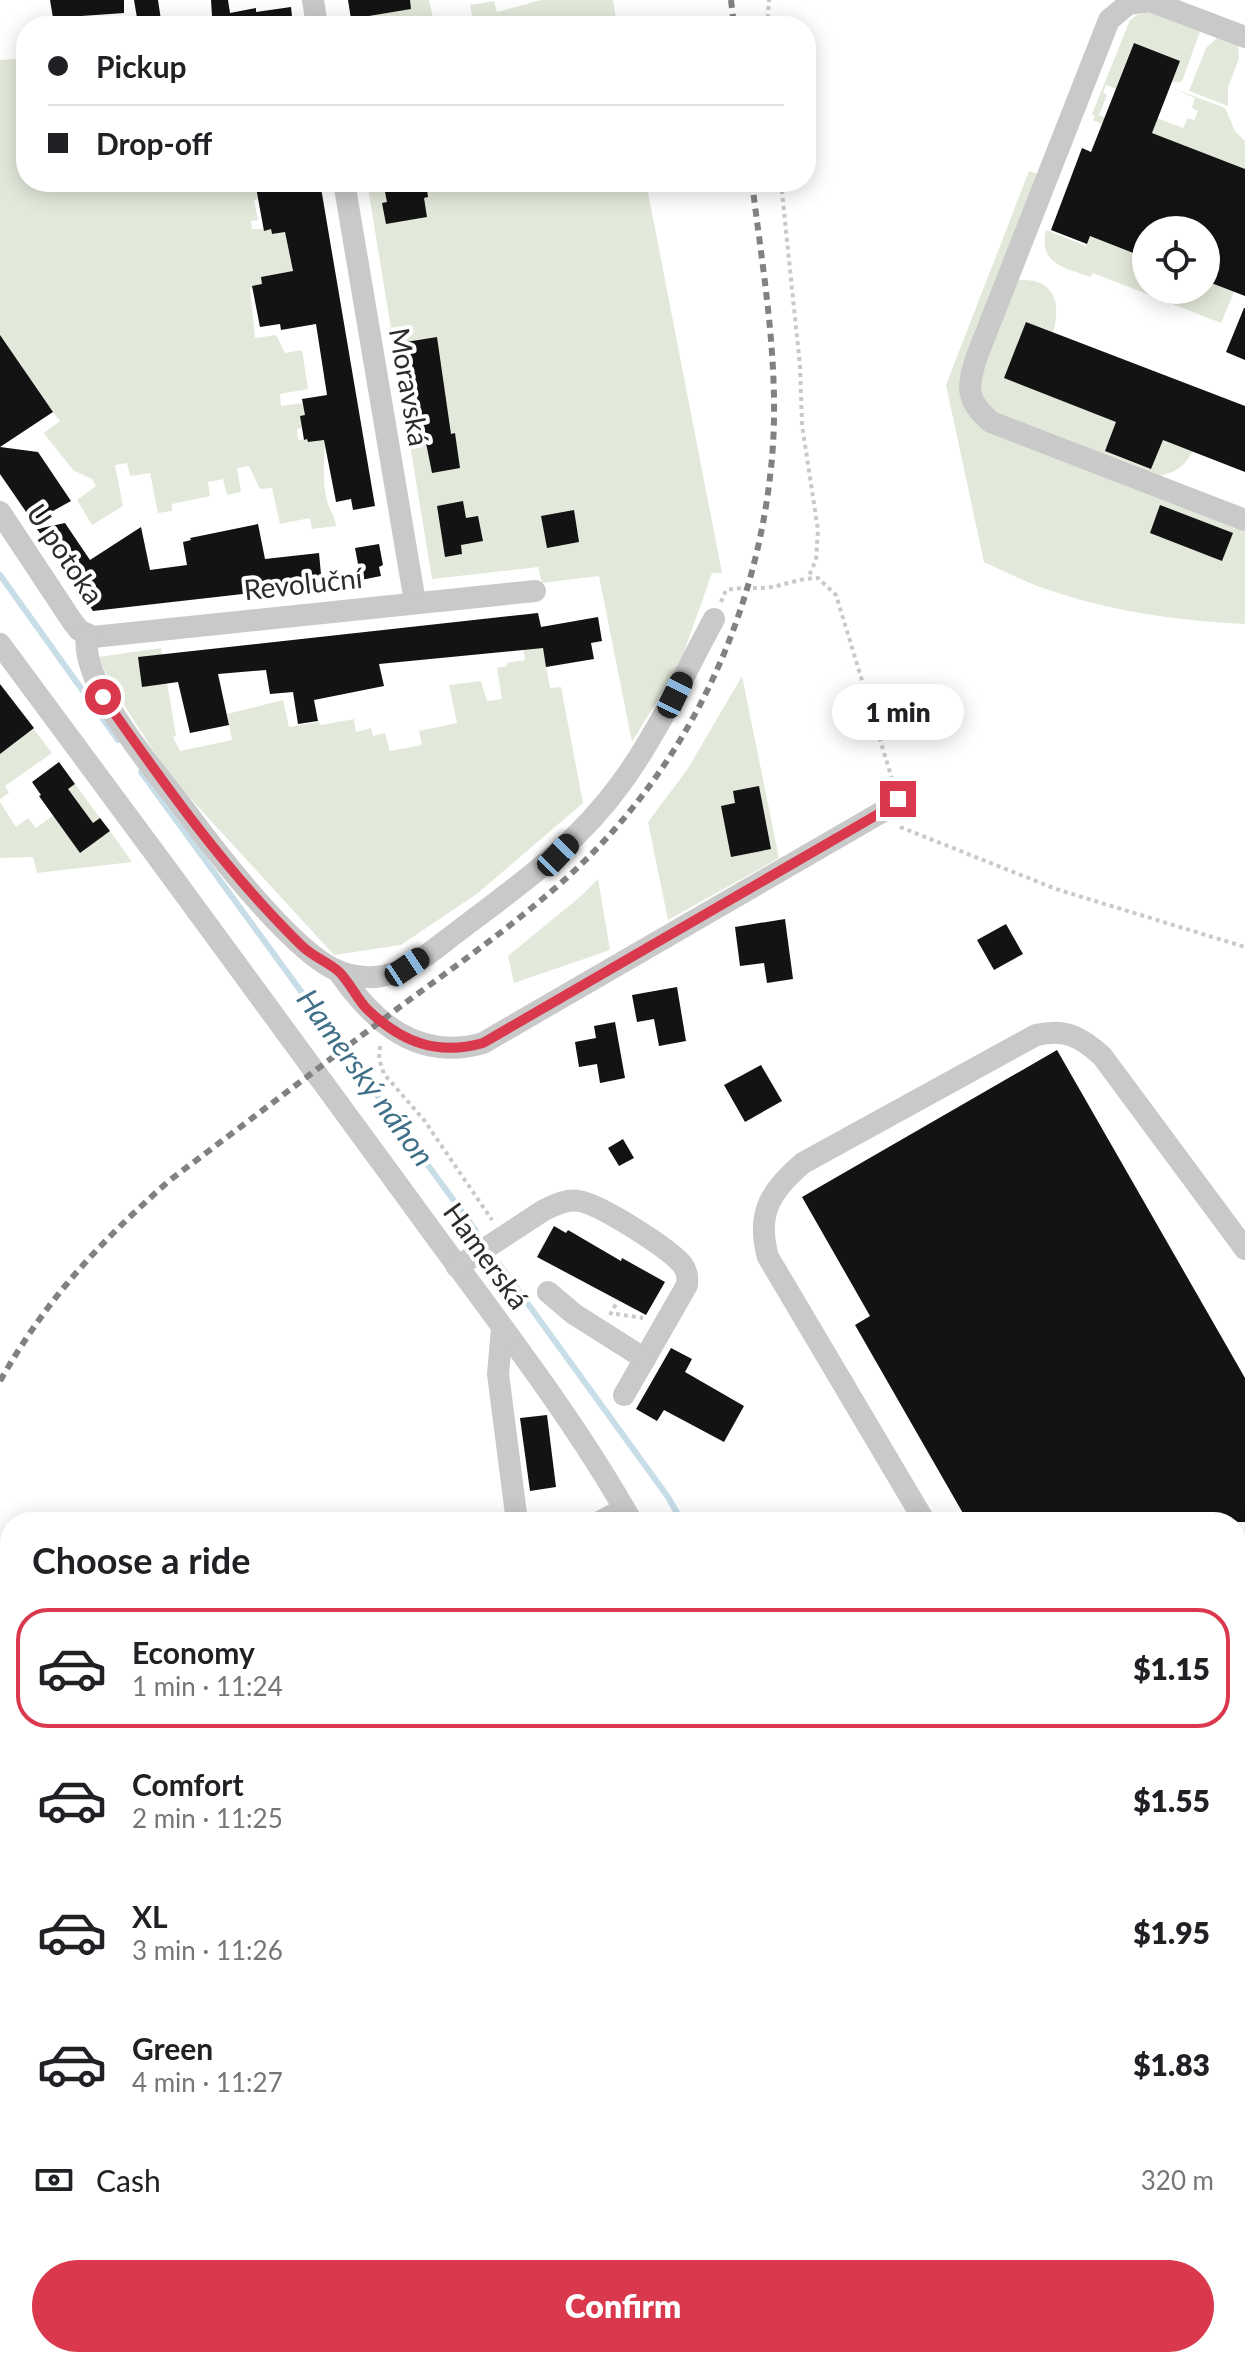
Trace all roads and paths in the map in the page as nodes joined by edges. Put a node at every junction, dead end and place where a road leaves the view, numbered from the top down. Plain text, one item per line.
1 (1245, 37) edge
2 (346, 192) edge
3 (782, 192) edge
4 (0, 512) edge
5 (1245, 520) edge
6 (808, 578) junction
7 (535, 591) dead end
8 (415, 602) junction
9 (714, 619) joint
10 (83, 632) junction
11 (0, 644) edge
12 (892, 804) junction
13 (1245, 947) edge
14 (338, 971) junction
15 (387, 1024) junction
16 (503, 1236) junction
17 (1245, 1249) edge
18 (457, 1267) junction
19 (548, 1292) dead end
20 (618, 1300) dead end
21 (663, 1327) junction
22 (502, 1329) junction
23 (645, 1359) junction
24 (624, 1395) dead end
25 (516, 1512) edge
26 (626, 1512) edge
27 (919, 1512) edge

1 - 5 street
2 - 8 street, Moravská
3 - 6 path
4 - 10 street, U potoka
6 - 9 path
6 - 12 path
7 - 8 street, Revoluční
8 - 10 street, Revoluční
9 - 14 street
10 - 14 street
11 - 18 street, Hamerská
12 - 13 path
12 - 15 street
14 - 15 street
15 - 16 path
16 - 18 street
16 - 21 street
17 - 27 street
18 - 22 street, Hamerská
19 - 23 street
20 - 21 path
21 - 23 street
22 - 25 street
22 - 26 street, Hamerská
23 - 24 street

